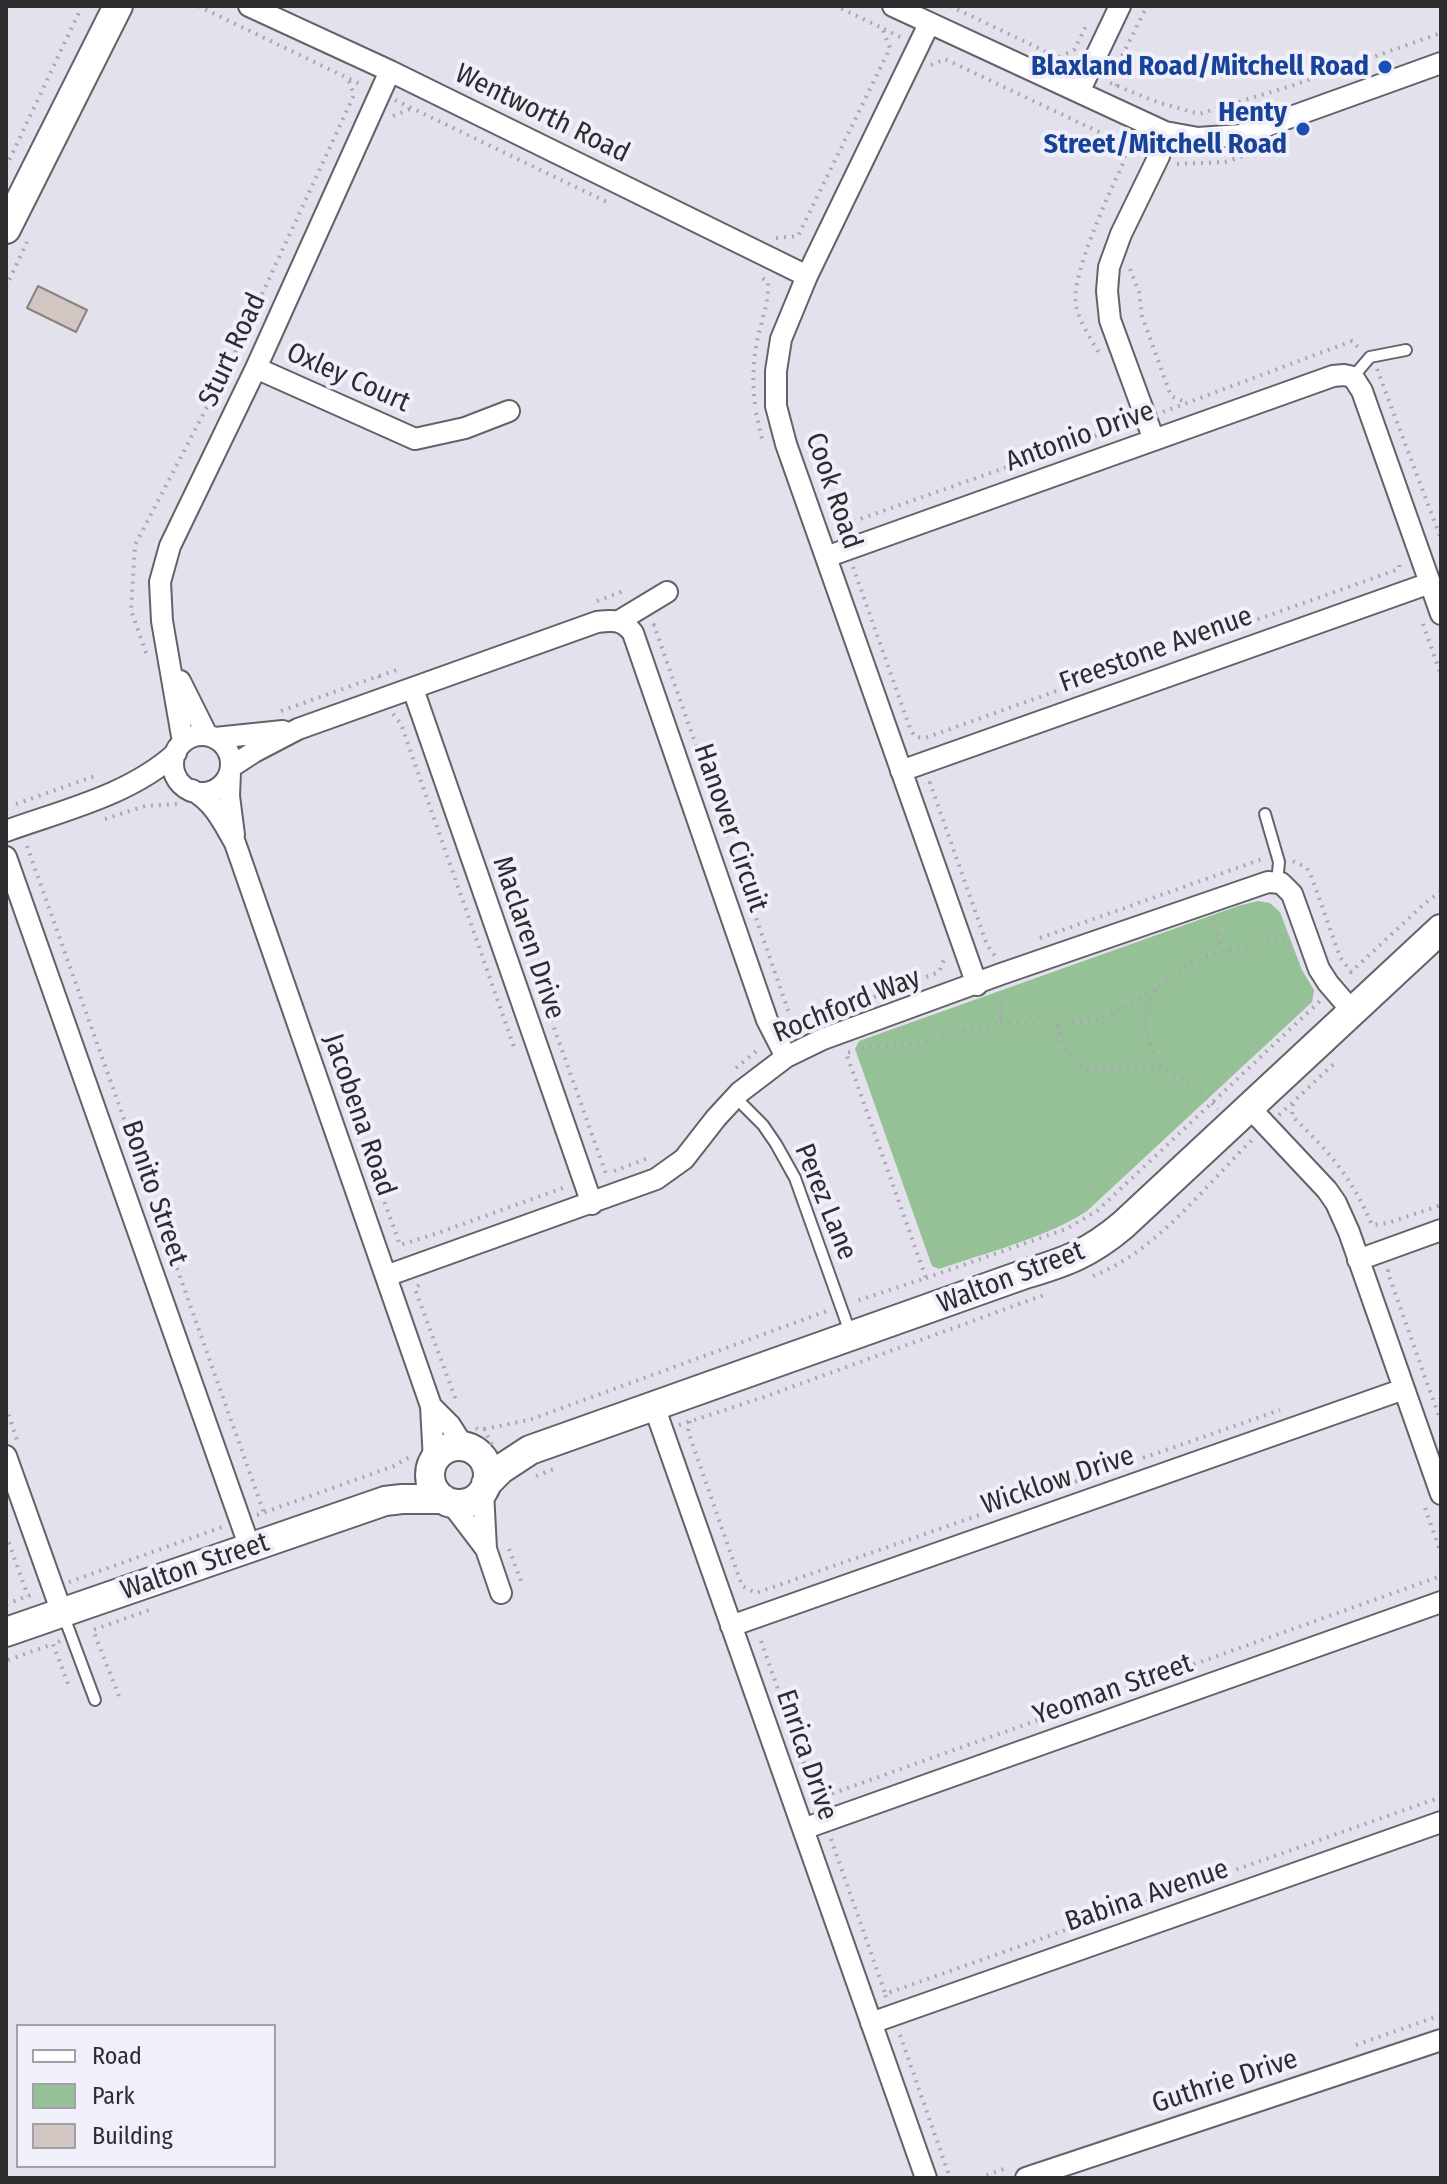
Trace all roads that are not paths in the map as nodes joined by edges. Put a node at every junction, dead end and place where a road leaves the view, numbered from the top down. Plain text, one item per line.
1 (118, 6) edge
2 (249, 6) edge
3 (893, 6) edge
4 (1120, 6) edge
5 (929, 24) junction
6 (1441, 63) edge
7 (390, 71) junction
8 (1083, 82) junction
9 (1165, 132) junction
10 (6, 229) edge
11 (807, 276) junction
12 (1406, 350) dead end
13 (256, 368) junction
14 (1353, 377) junction
15 (509, 411) dead end
16 (1154, 440) junction
17 (826, 557) junction
18 (1430, 583) junction
19 (667, 592) dead end
20 (1431, 615) edge
21 (619, 621) junction
22 (169, 659) junction
23 (413, 689) junction
24 (298, 729) junction
25 (211, 737) junction
26 (179, 748) junction
27 (230, 770) junction
28 (901, 771) junction
29 (122, 789) junction
30 (190, 789) junction
31 (1265, 814) dead end
32 (6, 831) edge
33 (235, 843) junction
34 (6, 857) edge
35 (1277, 883) junction
36 (1441, 929) edge
37 (977, 985) junction
38 (1352, 1011) junction
39 (781, 1048) junction
40 (735, 1097) junction
41 (1235, 1119) junction
42 (592, 1204) junction
43 (1441, 1230) edge
44 (1358, 1260) junction
45 (386, 1276) junction
46 (851, 1337) junction
47 (1404, 1389) junction
48 (431, 1406) junction
49 (654, 1406) junction
50 (468, 1448) junction
51 (530, 1450) junction
52 (6, 1456) edge
53 (426, 1460) junction
54 (484, 1488) junction
55 (1432, 1496) edge
56 (385, 1501) junction
57 (447, 1501) junction
58 (250, 1548) junction
59 (486, 1549) junction
60 (501, 1593) dead end
61 (58, 1600) junction
62 (1441, 1602) edge
63 (731, 1626) junction
64 (7, 1646) edge
65 (95, 1700) dead end
66 (1441, 1822) edge
67 (803, 1829) junction
68 (871, 2023) junction
69 (1441, 2040) edge
70 (926, 2178) edge
71 (1026, 2178) edge

1 - 10 street
2 - 7 street, Wentworth Road
3 - 5 street
4 - 8 street
5 - 8 street
5 - 11 street, Cook Road
6 - 9 street
7 - 11 street, Wentworth Road
7 - 13 street, Sturt Road
8 - 9 street
9 - 16 street
11 - 17 street, Cook Road
12 - 14 lane, Antonio Drive
13 - 15 street, Oxley Court
13 - 22 street, Sturt Road
14 - 16 street, Antonio Drive
14 - 18 street
16 - 17 street, Antonio Drive
17 - 28 street, Cook Road
18 - 20 street
18 - 28 street, Freestone Avenue
19 - 21 street
21 - 23 street
21 - 39 street, Hanover Circuit
22 - 25 street, Sturt Road
22 - 26 street, Sturt Road
23 - 24 street
23 - 42 street, Maclaren Drive
24 - 25 street
24 - 27 street
25 - 26 street
25 - 27 street
26 - 29 street
26 - 30 street
27 - 30 street
27 - 33 street, Jacobena Road
28 - 37 street, Cook Road
29 - 30 street
29 - 32 street
30 - 33 street, Jacobena Road
31 - 35 lane
33 - 45 street, Jacobena Road
34 - 58 street, Bonito Street
35 - 37 street, Rochford Way
35 - 38 street
36 - 38 street, Walton Street
37 - 39 street, Rochford Way
38 - 41 street, Walton Street
39 - 40 street, Rochford Way
40 - 42 street, Rochford Way
40 - 46 lane, Perez Lane
41 - 44 street
41 - 46 street, Walton Street
42 - 45 street, Rochford Way
43 - 44 street
44 - 47 street
45 - 48 street, Jacobena Road
46 - 49 street, Walton Street
47 - 55 street
47 - 63 street, Wicklow Drive
48 - 50 street, Jacobena Road
48 - 53 street, Jacobena Road
49 - 51 street, Walton Street
49 - 63 street, Enrica Drive
50 - 51 street, Walton Street
50 - 53 street
50 - 54 street
51 - 54 street, Walton Street
52 - 61 street
53 - 56 street, Walton Street
53 - 57 street
54 - 57 street
54 - 59 street
56 - 57 street, Walton Street
56 - 58 street, Walton Street
57 - 59 street
58 - 61 street, Walton Street
59 - 60 street
61 - 64 street, Walton Street
61 - 65 lane
62 - 67 street, Yeoman Street
63 - 67 street, Enrica Drive
66 - 68 street, Babina Avenue
67 - 68 street, Enrica Drive
68 - 70 street, Enrica Drive
69 - 71 street, Guthrie Drive

